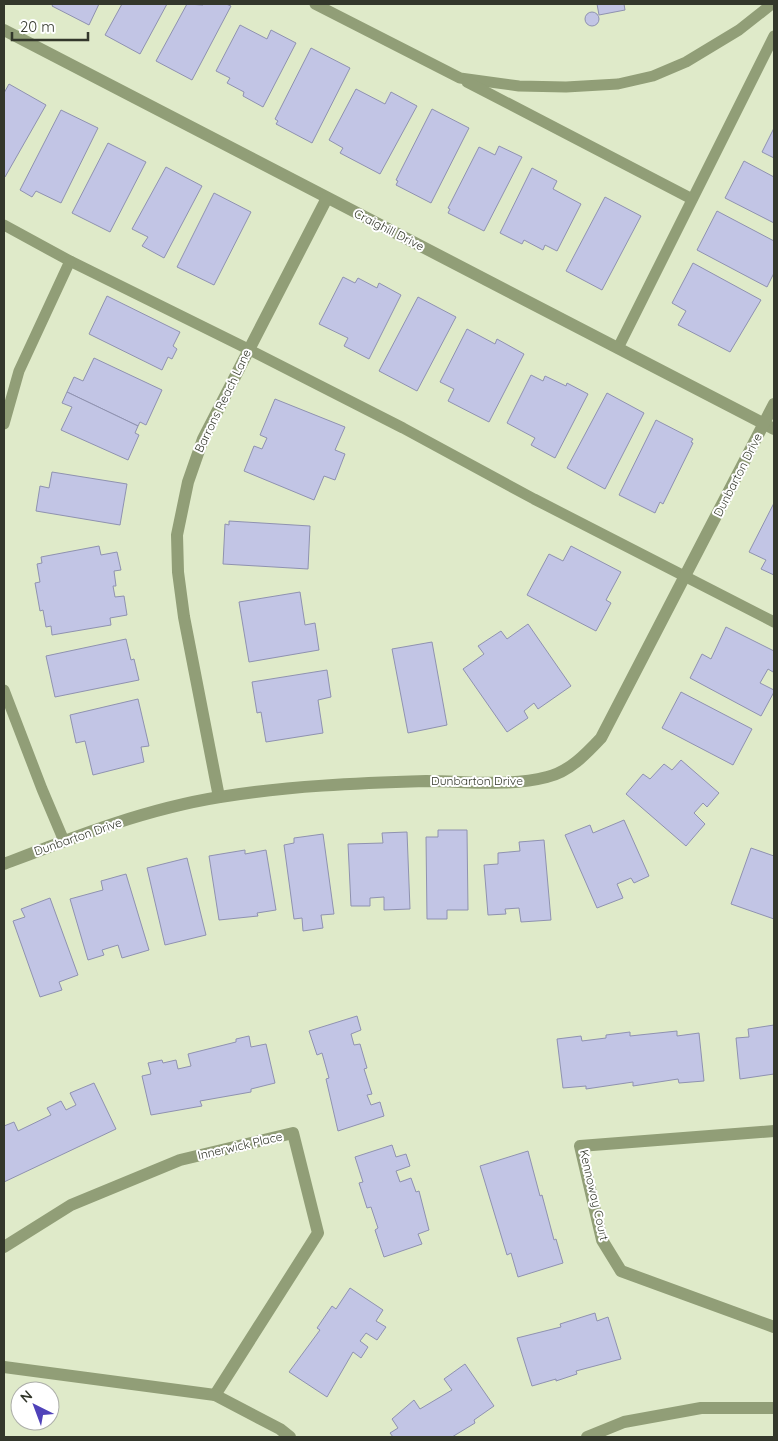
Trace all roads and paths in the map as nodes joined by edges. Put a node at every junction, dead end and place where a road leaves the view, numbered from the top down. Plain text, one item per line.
1 (315, 4) edge
2 (772, 4) edge
3 (4, 30) edge
4 (774, 36) edge
5 (460, 78) junction
6 (327, 198) junction
7 (692, 199) junction
8 (4, 225) edge
9 (70, 261) junction
10 (618, 348) junction
11 (248, 349) junction
12 (774, 404) edge
13 (4, 424) edge
14 (769, 427) edge
15 (686, 576) junction
16 (774, 622) edge
17 (4, 690) edge
18 (219, 797) junction
19 (64, 841) junction
20 (4, 864) edge
21 (774, 1131) edge
22 (4, 1247) edge
23 (774, 1327) edge
24 (4, 1367) edge
25 (215, 1396) junction
26 (774, 1408) edge
27 (290, 1437) edge
28 (587, 1437) edge

1 - 5 lane
2 - 5 lane
3 - 6 street, Craighill Drive
4 - 7 lane
5 - 7 lane
6 - 10 street, Craighill Drive
6 - 11 street, Barrons Reach Lane
7 - 10 lane
8 - 9 lane
9 - 11 lane
9 - 13 lane
10 - 14 street, Craighill Drive
11 - 15 lane
11 - 18 street, Barrons Reach Lane
12 - 14 street, Dunbarton Drive
14 - 15 street, Dunbarton Drive
15 - 16 lane
15 - 18 street, Dunbarton Drive
17 - 19 lane
18 - 19 street, Dunbarton Drive
19 - 20 street, Dunbarton Drive
21 - 23 street, Kennoway Court
22 - 25 street, Innerwick Place
24 - 25 street
25 - 27 street
26 - 28 street

